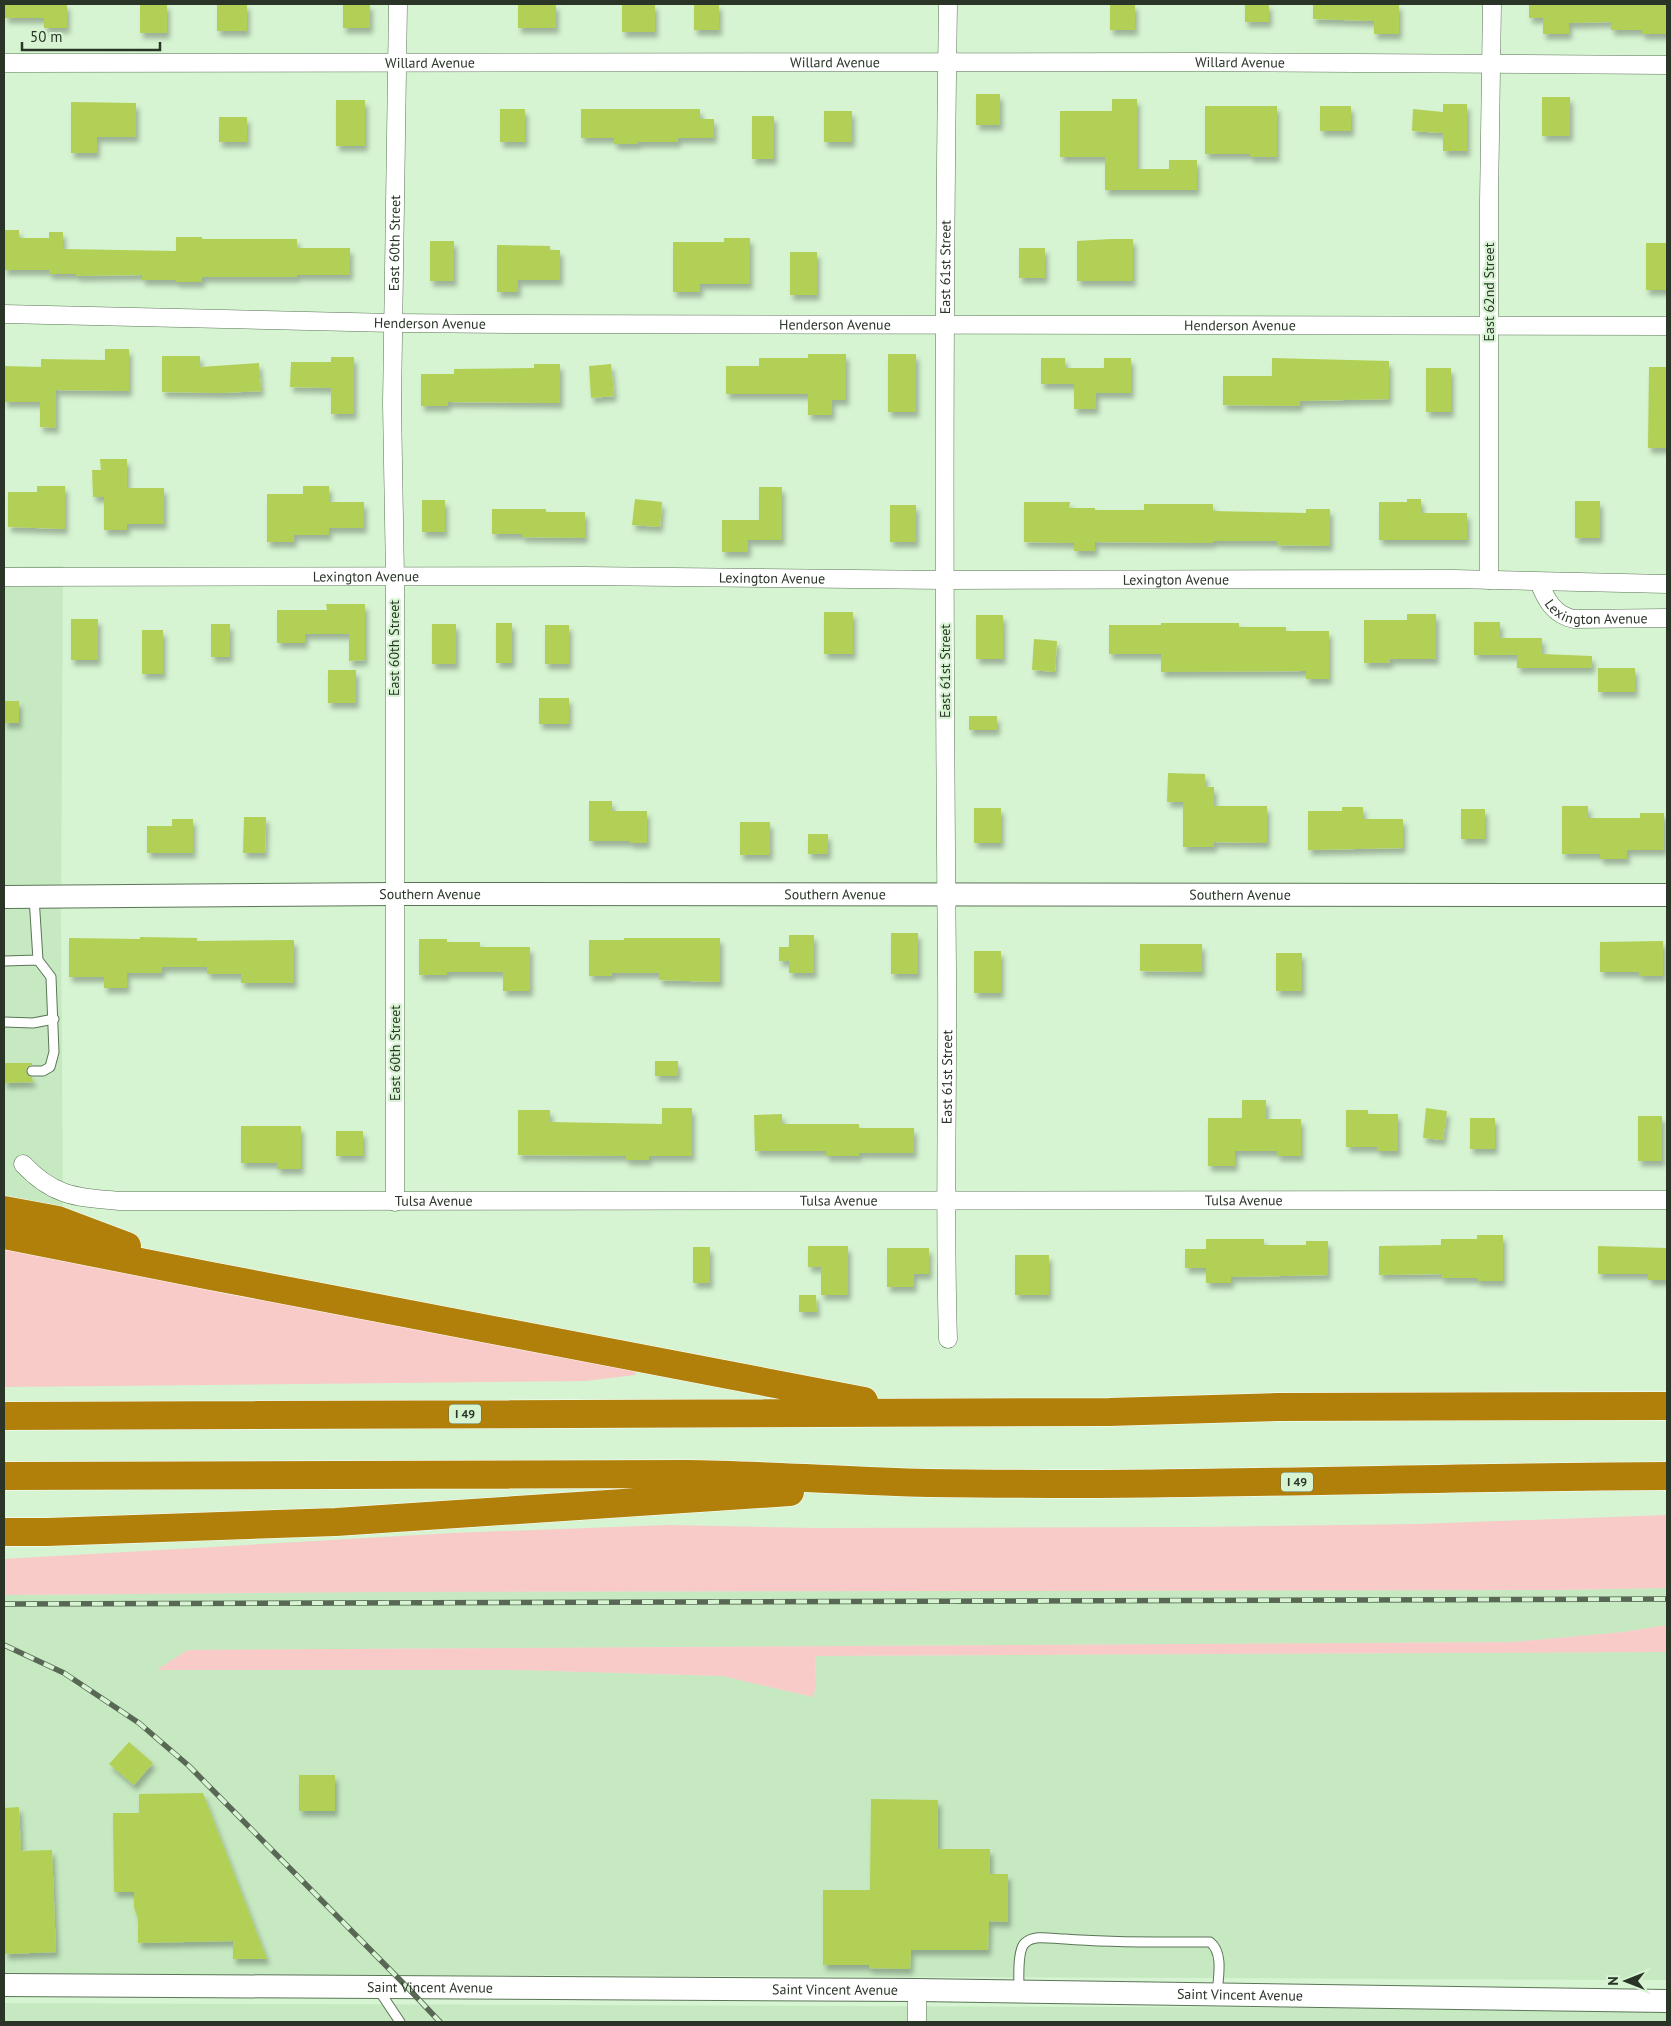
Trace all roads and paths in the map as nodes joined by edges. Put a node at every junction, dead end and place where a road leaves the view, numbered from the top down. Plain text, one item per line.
1 (398, 4) edge
2 (948, 4) edge
3 (1492, 4) edge
4 (947, 62) junction
5 (4, 63) edge
6 (396, 63) junction
7 (1492, 64) junction
8 (1667, 65) edge
9 (4, 314) edge
10 (393, 323) junction
11 (946, 324) junction
12 (1489, 326) junction
13 (1667, 326) edge
14 (4, 577) edge
15 (395, 577) junction
16 (944, 580) junction
17 (1489, 580) junction
18 (1539, 582) junction
19 (1667, 584) edge
20 (1667, 618) edge
21 (946, 893) junction
22 (395, 894) junction
23 (1667, 895) edge
24 (34, 896) junction
25 (4, 897) edge
26 (38, 960) junction
27 (4, 961) edge
28 (54, 1018) junction
29 (4, 1022) edge
30 (32, 1071) dead end
31 (23, 1164) dead end
32 (1667, 1200) edge
33 (946, 1201) junction
34 (395, 1202) junction
35 (4, 1210) edge
36 (4, 1235) edge
37 (211, 1276) junction
38 (948, 1339) dead end
39 (1667, 1406) edge
40 (926, 1412) junction
41 (4, 1416) edge
42 (4, 1476) edge
43 (1667, 1476) edge
44 (926, 1483) junction
45 (4, 1532) edge
46 (4, 1985) edge
47 (376, 1986) junction
48 (917, 1990) junction
49 (1019, 1991) junction
50 (1217, 1994) junction
51 (1667, 2001) edge
52 (400, 2022) edge
53 (917, 2022) edge

1 - 6 street, East 60th Street
2 - 4 street, East 61st Street
3 - 7 street, East 62nd Street
4 - 6 street, Willard Avenue
4 - 7 street, Willard Avenue
4 - 11 street, East 61st Street
5 - 6 street, Willard Avenue
6 - 10 street, East 60th Street
7 - 8 street, Willard Avenue
7 - 12 street, East 62nd Street
9 - 10 street, Henderson Avenue
10 - 11 street, Henderson Avenue
10 - 15 street, East 60th Street
11 - 12 street, Henderson Avenue
11 - 16 street, East 61st Street
12 - 13 street, Henderson Avenue
12 - 17 street, East 62nd Street
14 - 15 street, Lexington Avenue
15 - 16 street, Lexington Avenue
15 - 22 street, East 60th Street
16 - 17 street, Lexington Avenue
16 - 21 street, East 61st Street
17 - 18 street, Lexington Avenue
18 - 19 street, Lexington Avenue
18 - 20 street, Lexington Avenue
21 - 22 street, Southern Avenue
21 - 23 street, Southern Avenue
21 - 33 street, East 61st Street
22 - 24 street, Southern Avenue
22 - 34 street, East 60th Street
24 - 25 street, Southern Avenue
24 - 26 lane
26 - 27 lane
26 - 28 lane
28 - 29 lane
28 - 30 lane
31 - 34 street, Tulsa Avenue
32 - 33 street, Tulsa Avenue
33 - 34 street, Tulsa Avenue
33 - 38 street, East 61st Street
35 - 37 highway
36 - 37 highway
37 - 40 highway
39 - 40 highway, I 49
40 - 41 highway, I 49
42 - 44 highway, I 49
43 - 44 highway, I 49
44 - 45 highway
46 - 47 street, Saint Vincent Avenue
47 - 48 street, Saint Vincent Avenue
47 - 52 lane
48 - 49 street, Saint Vincent Avenue
48 - 53 street
49 - 50 street, Saint Vincent Avenue
49 - 50 lane
50 - 51 street, Saint Vincent Avenue

